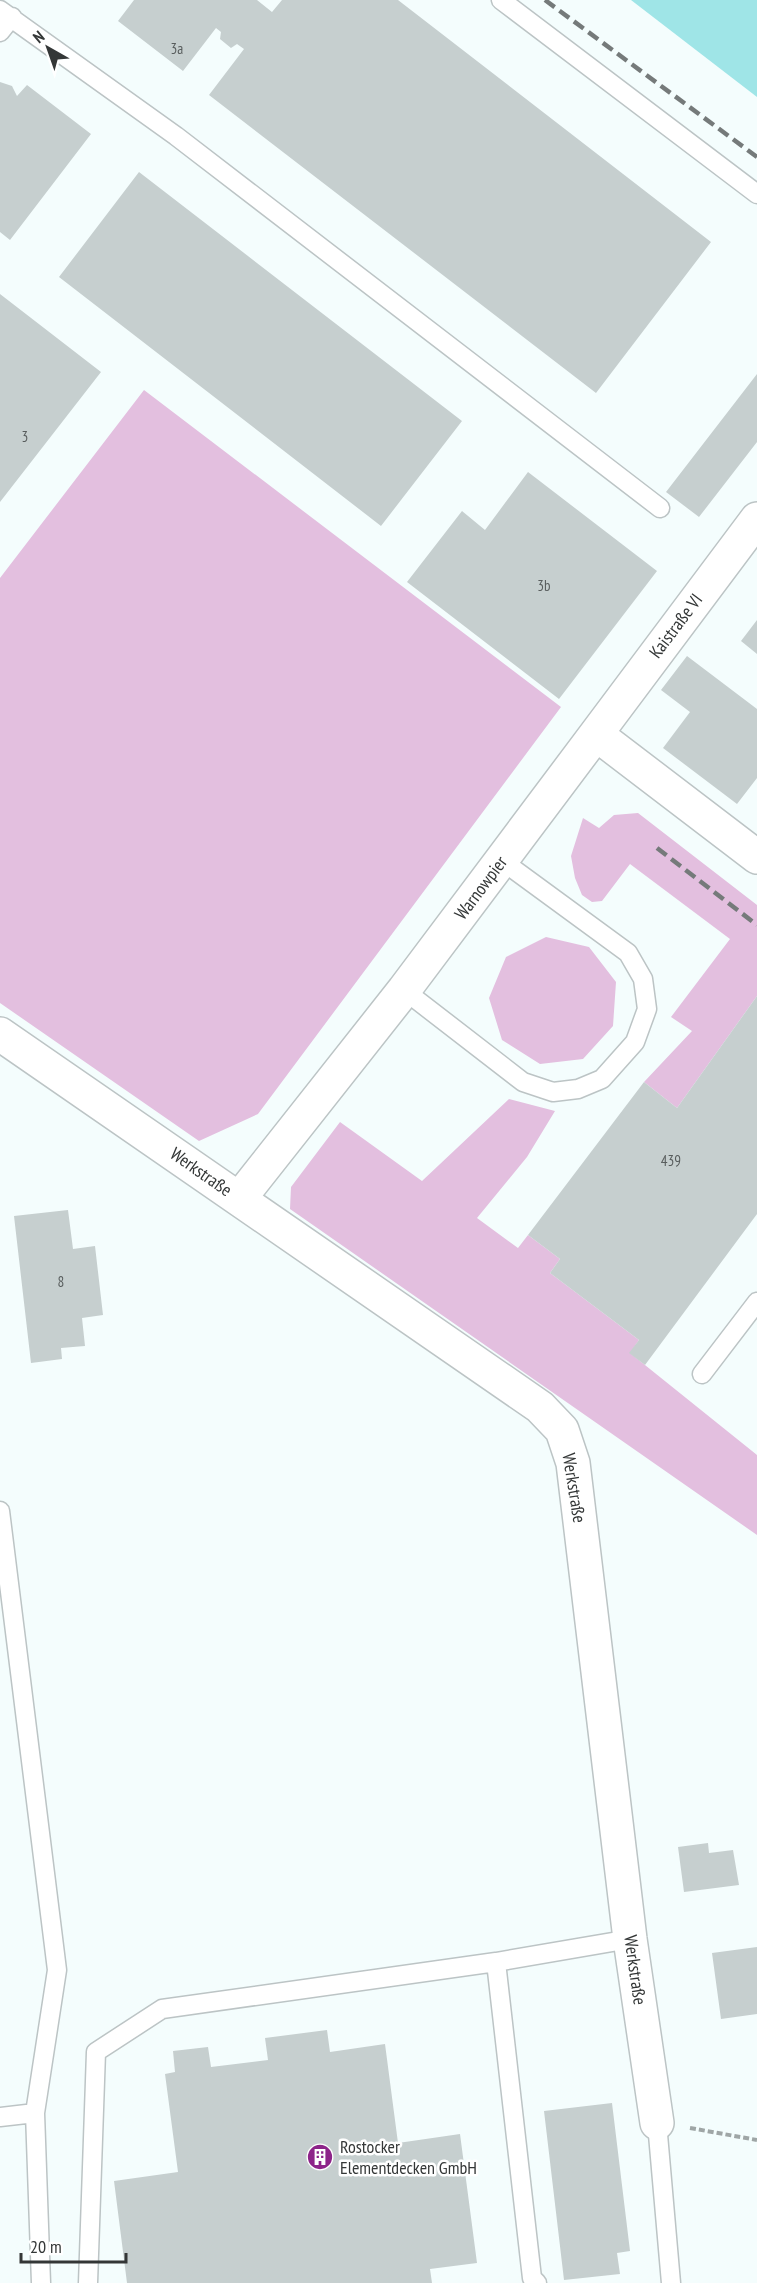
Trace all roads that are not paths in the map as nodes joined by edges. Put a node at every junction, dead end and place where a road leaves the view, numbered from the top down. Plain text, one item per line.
1 (501, 0) edge
2 (6, 13) edge
3 (0, 32) edge
4 (757, 194) edge
5 (660, 508) dead end
6 (757, 519) edge
7 (596, 734) junction
8 (757, 857) edge
9 (501, 860) junction
10 (404, 990) junction
11 (0, 1034) edge
12 (239, 1199) junction
13 (757, 1302) edge
14 (702, 1374) dead end
15 (0, 1511) edge
16 (2, 1547) edge
17 (630, 1940) junction
18 (496, 1962) junction
19 (35, 2113) junction
20 (0, 2117) edge
21 (657, 2123) joint
22 (41, 2283) edge
23 (88, 2283) edge
24 (537, 2283) edge
25 (671, 2283) edge

1 - 4 lane
2 - 3 lane
2 - 5 lane
6 - 7 street, Kaistraße VI
7 - 8 street
7 - 9 street, Warnowpier
9 - 10 street, Warnowpier
9 - 10 lane
10 - 12 street, Warnowpier
11 - 12 street, Werkstraße
12 - 17 street, Werkstraße
13 - 14 lane
15 - 16 lane
16 - 19 lane
17 - 18 lane
17 - 21 street, Werkstraße
18 - 23 lane
18 - 24 lane
19 - 20 lane
19 - 22 lane
21 - 25 lane

